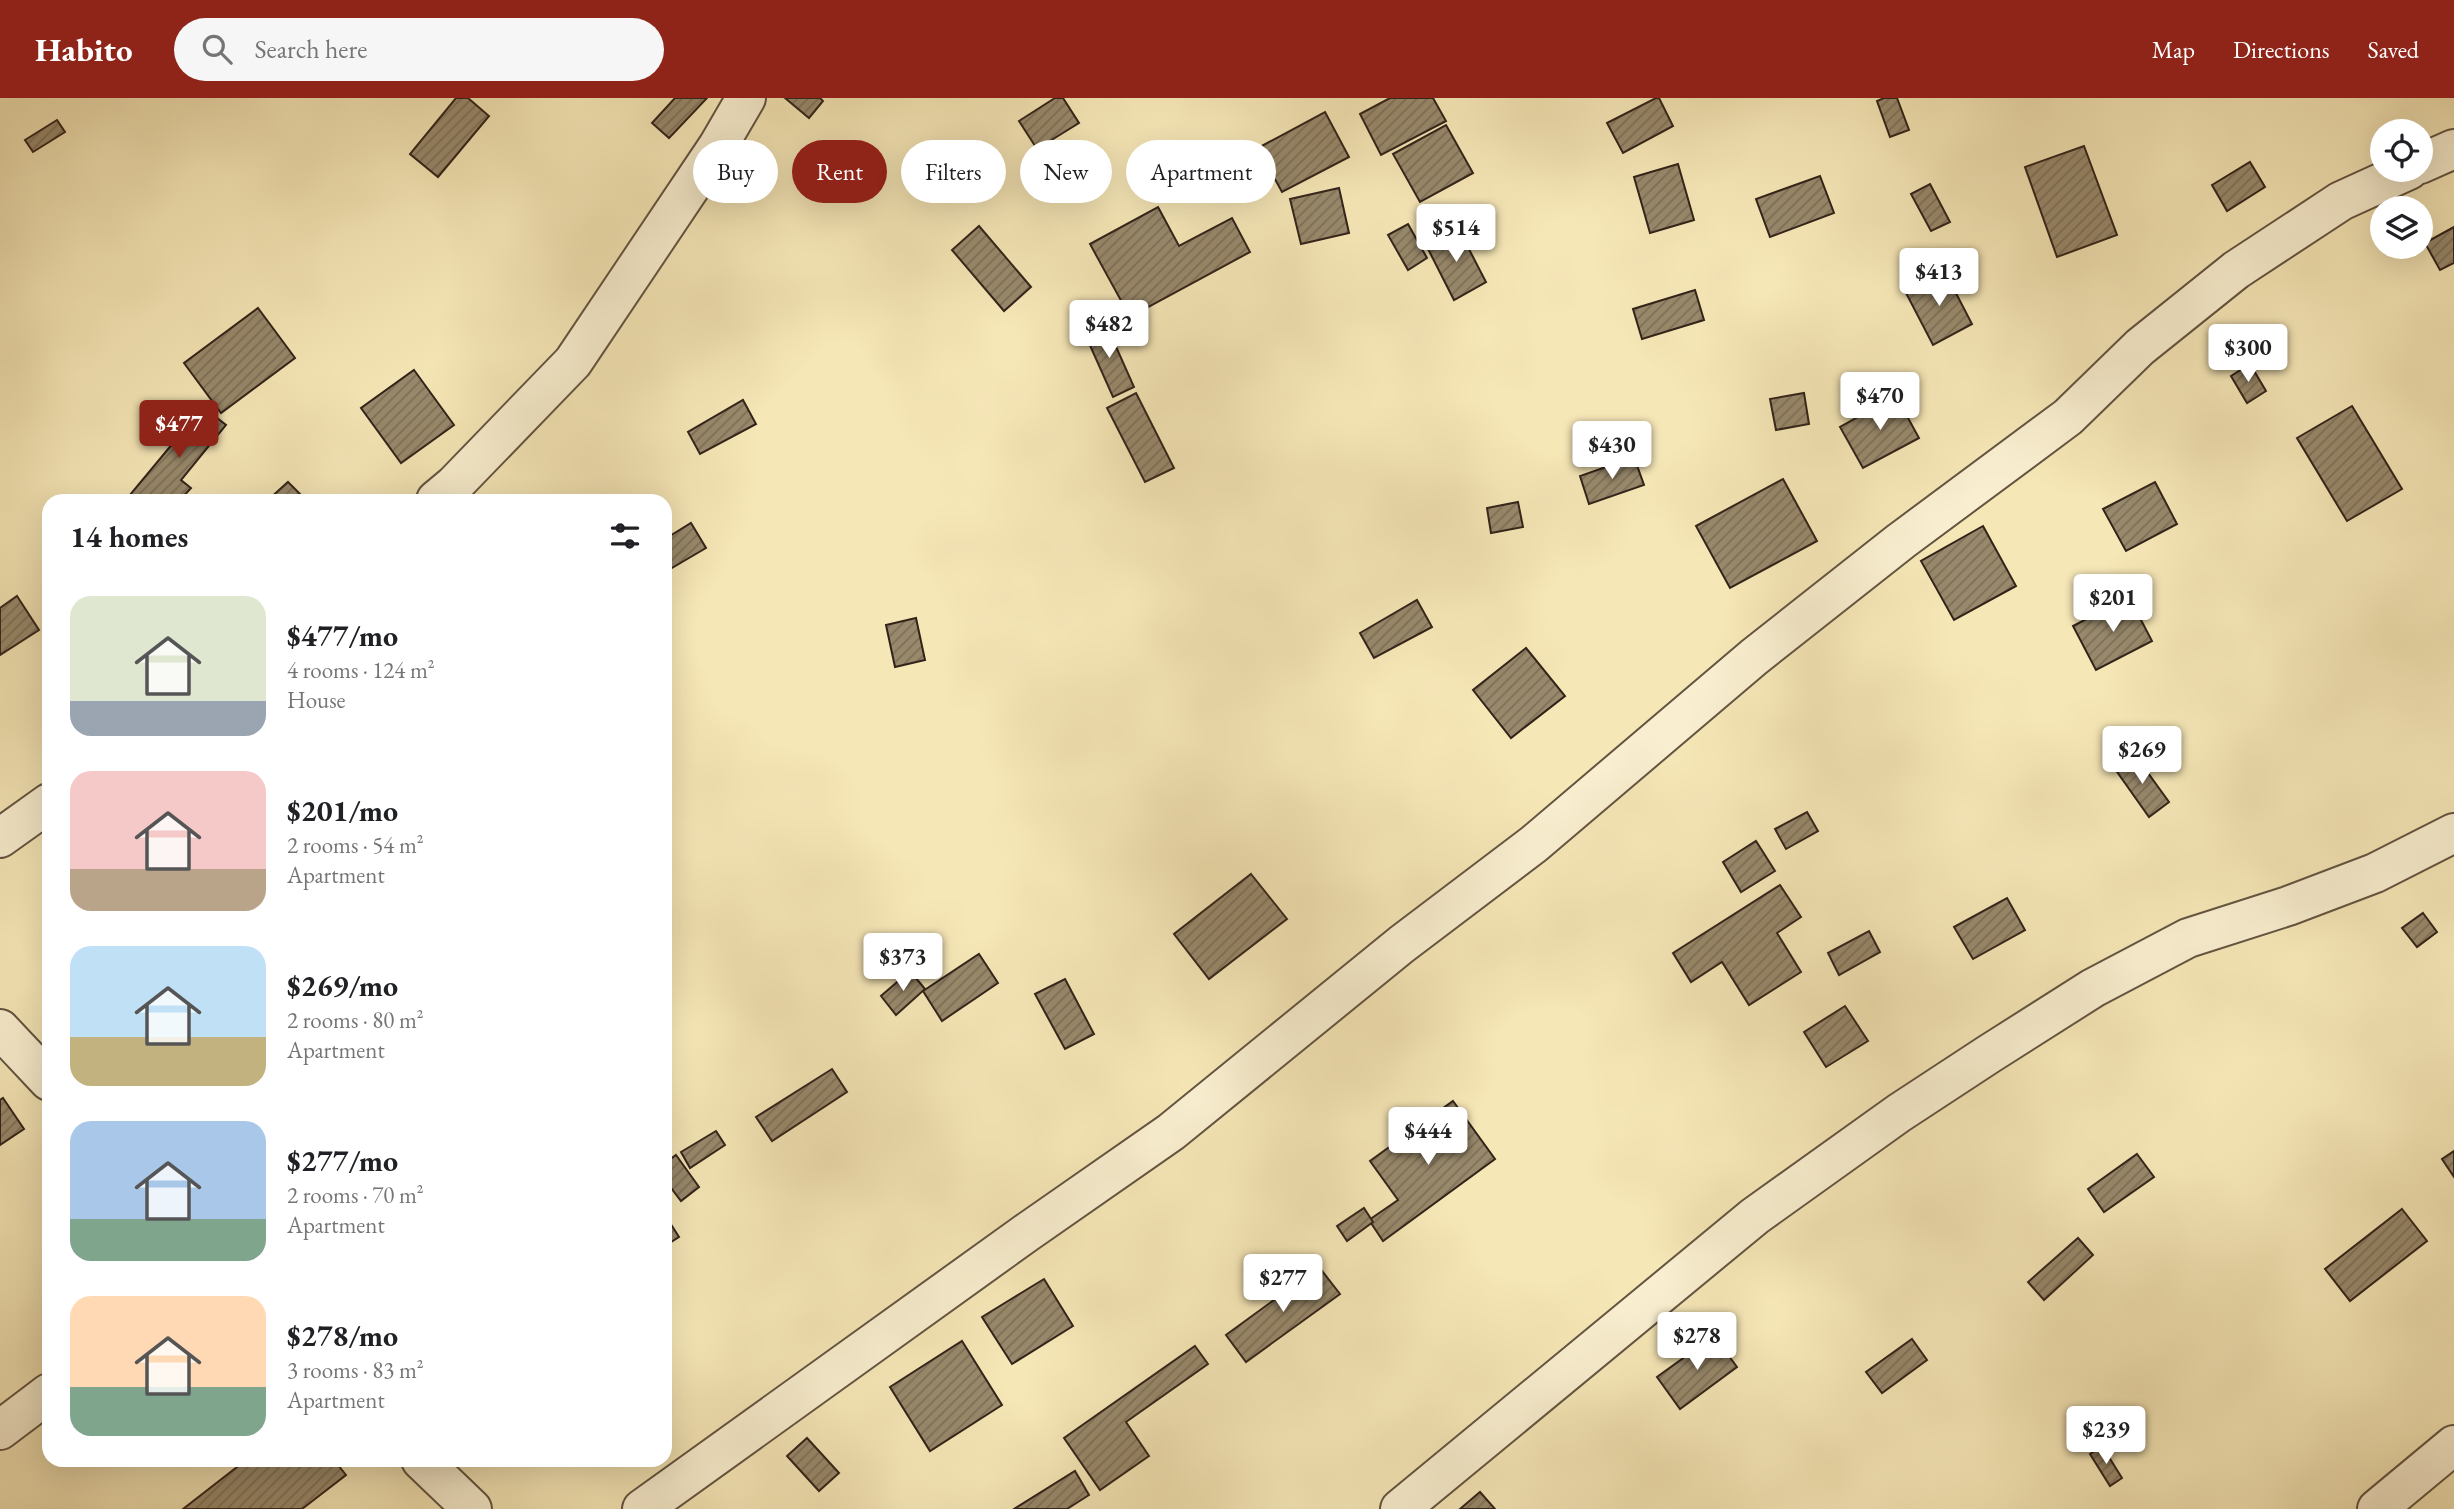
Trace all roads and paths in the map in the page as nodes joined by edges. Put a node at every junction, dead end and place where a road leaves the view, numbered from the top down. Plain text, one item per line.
1 (746, 98) edge
2 (2454, 149) edge
3 (2433, 158) edge
4 (2383, 182) edge
5 (442, 494) edge
6 (42, 808) edge
7 (2454, 833) edge
8 (0, 838) edge
9 (0, 1029) edge
10 (42, 1074) edge
11 (42, 1398) edge
12 (0, 1430) edge
13 (2454, 1445) edge
14 (428, 1467) edge
15 (472, 1509) edge
16 (642, 1509) edge
17 (1400, 1509) edge
18 (2377, 1509) edge

1 - 5 street
2 - 3 street
4 - 16 street
6 - 8 street
7 - 17 street
9 - 10 street
11 - 12 street
13 - 18 street
14 - 15 street

